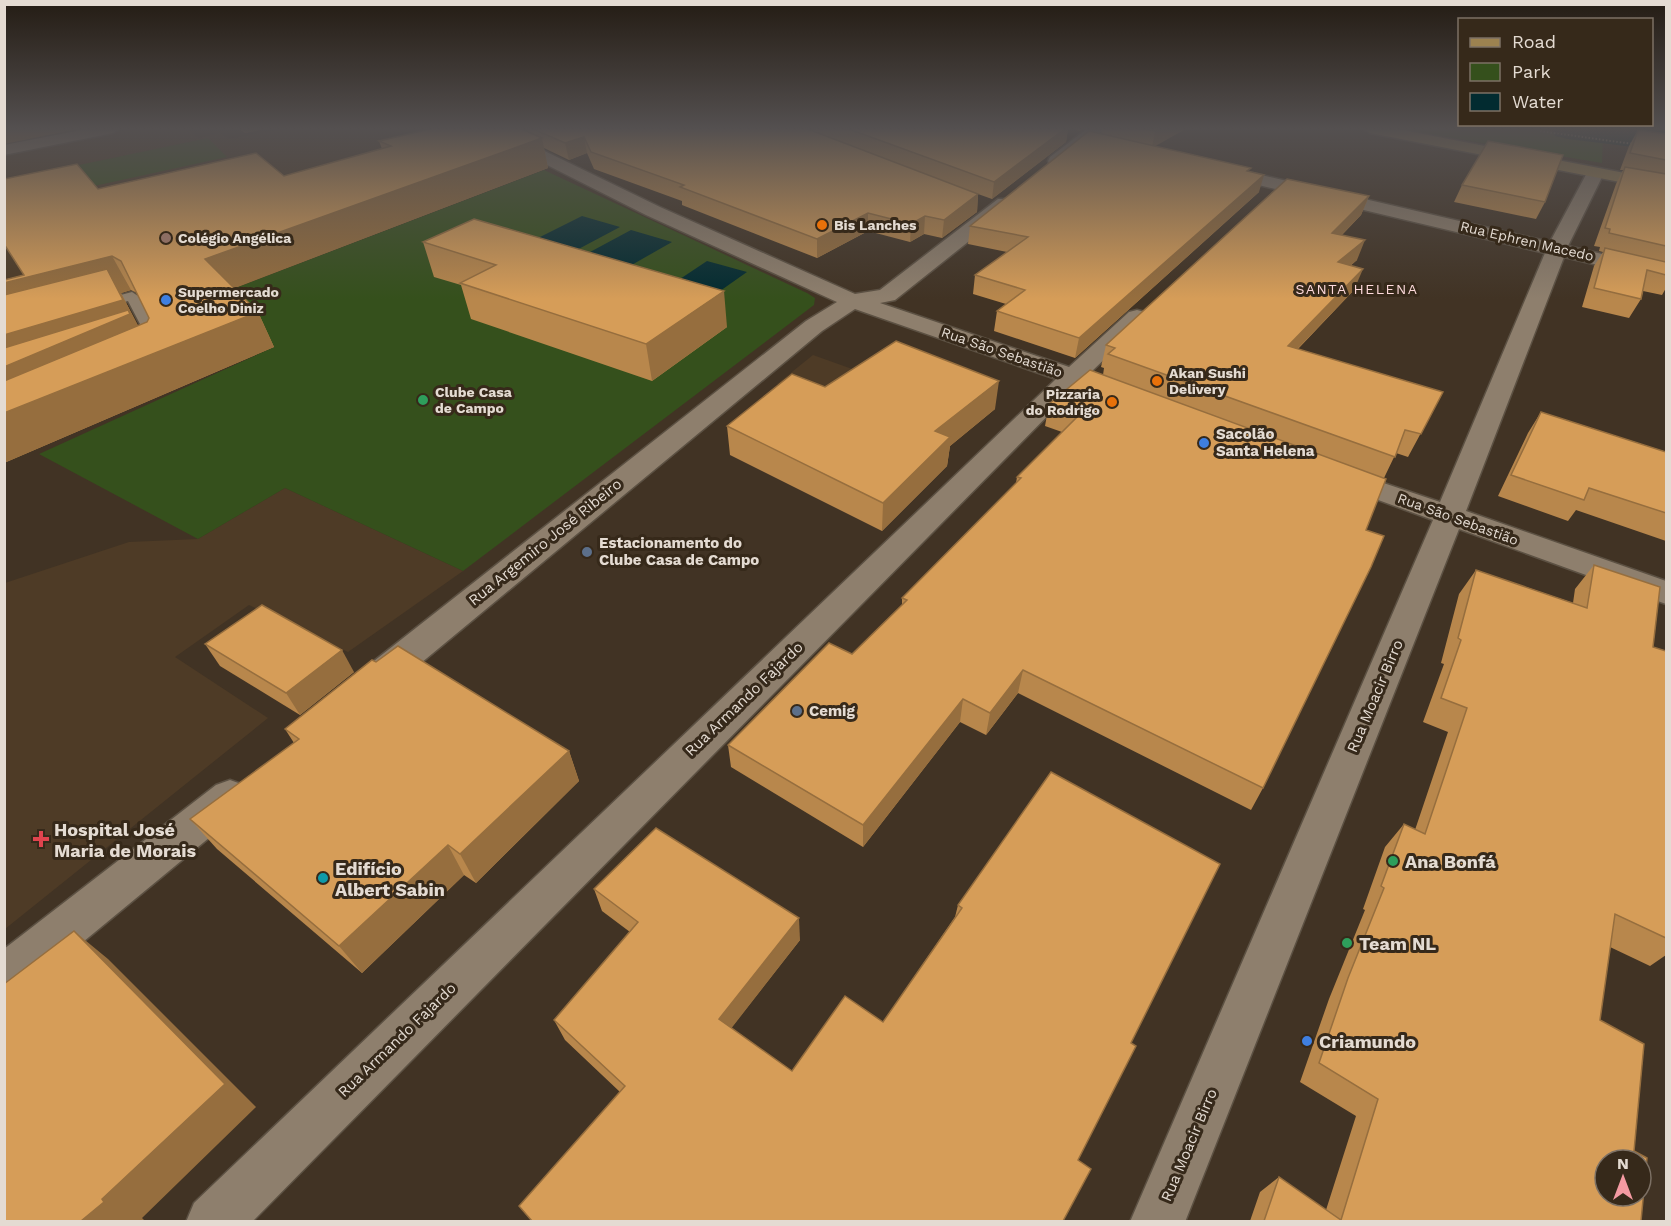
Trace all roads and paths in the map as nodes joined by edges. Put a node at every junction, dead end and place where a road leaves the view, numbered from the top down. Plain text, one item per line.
1 (601, 185) edge
2 (1281, 185) edge
3 (1287, 185) edge
4 (1588, 185) edge
5 (1022, 188) edge
6 (1265, 200) edge
7 (974, 201) edge
8 (996, 210) junction
9 (1557, 248) junction
10 (1666, 274) edge
11 (853, 301) junction
12 (1151, 304) edge
13 (86, 308) edge
14 (151, 358) edge
15 (1073, 376) junction
16 (1117, 393) edge
17 (1316, 467) edge
18 (1449, 517) junction
19 (1666, 593) edge
20 (349, 701) edge
21 (256, 776) edge
22 (4, 978) edge
23 (213, 1221) edge
24 (1158, 1221) edge

1 - 11 street, Rua São Sebastião
2 - 6 street
3 - 9 street, Rua Ephren Macedo
4 - 9 street, Rua Moacir Birro
5 - 8 street, Rua Argemiro José Ribeiro
7 - 8 street
8 - 11 street, Rua Argemiro José Ribeiro
9 - 10 street, Rua Ephren Macedo
9 - 18 street, Rua Moacir Birro
11 - 15 street, Rua São Sebastião
11 - 20 street, Rua Argemiro José Ribeiro
12 - 15 street, Rua Armando Fajardo
13 - 14 lane
15 - 16 street, Rua São Sebastião
15 - 23 street, Rua Armando Fajardo
17 - 18 street, Rua São Sebastião
18 - 19 street, Rua São Sebastião
18 - 24 street, Rua Moacir Birro
21 - 22 street

